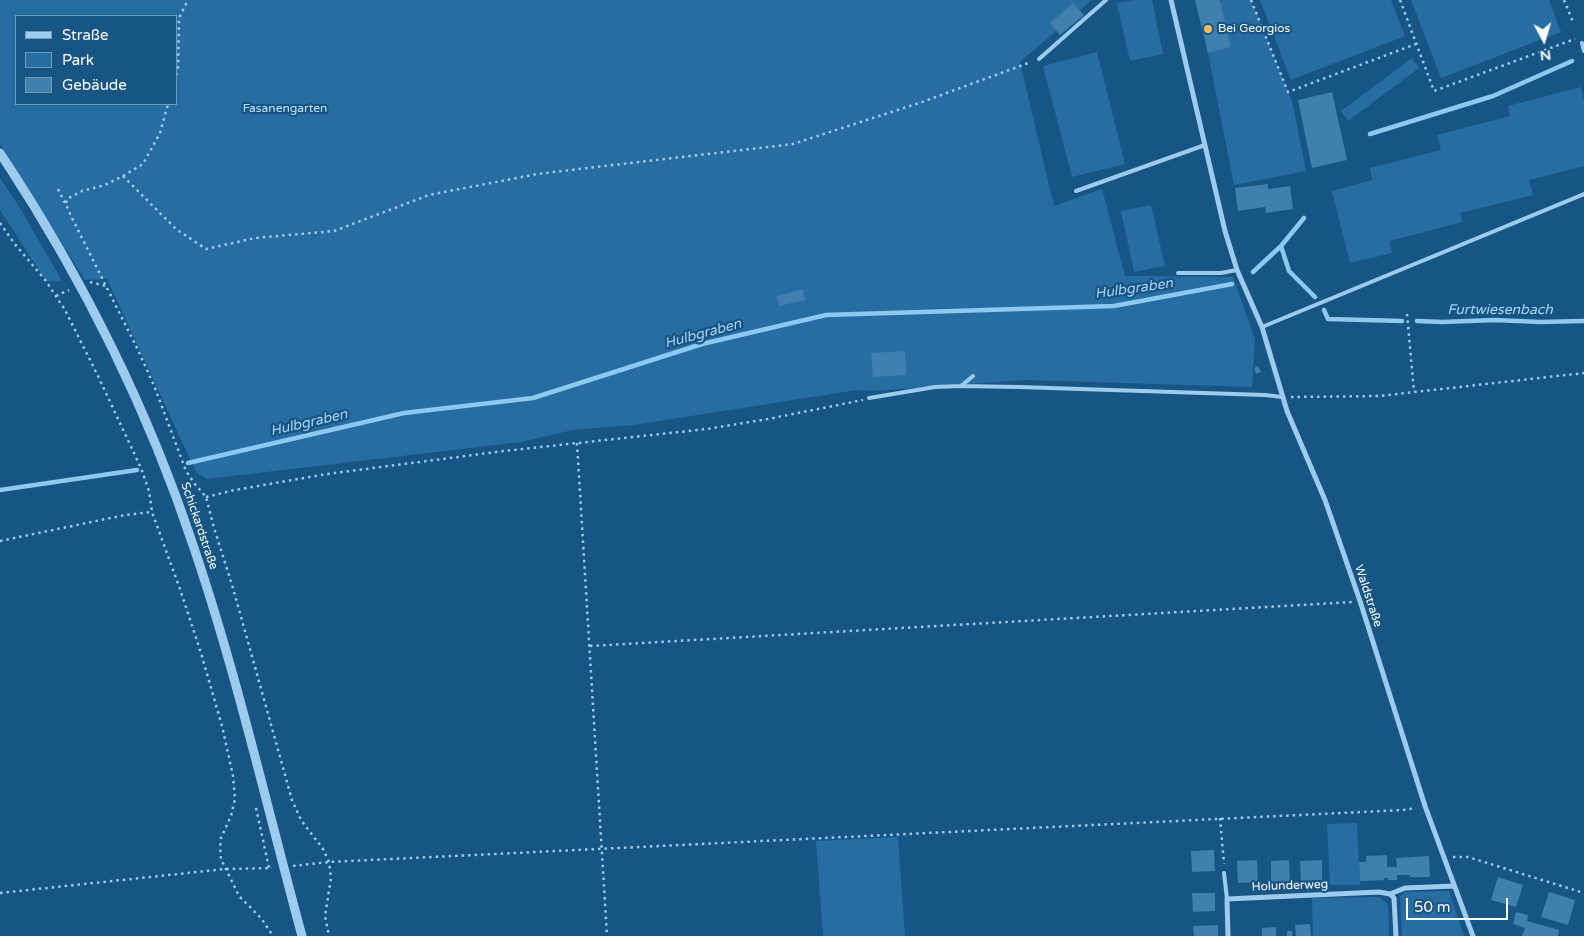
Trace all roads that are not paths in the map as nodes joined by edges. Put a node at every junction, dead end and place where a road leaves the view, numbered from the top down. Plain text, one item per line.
1 (1106, 0) edge
2 (1171, 0) edge
3 (1582, 43) dead end
4 (1584, 51) edge
5 (1039, 59) road end
6 (1205, 145) junction
7 (0, 153) edge
8 (1076, 191) dead end
9 (1584, 194) edge
10 (1237, 270) junction
11 (1178, 273) dead end
12 (1262, 327) junction
13 (972, 376) dead end
14 (961, 386) junction
15 (1282, 397) junction
16 (869, 398) road end
17 (1224, 874) road end
18 (1454, 886) junction
19 (1390, 894) junction
20 (1227, 899) junction
21 (302, 936) edge
22 (1228, 936) edge
23 (1396, 936) edge
24 (1473, 936) edge

1 - 5 lane
2 - 6 street, Waldstraße
3 - 4 lane
6 - 8 lane
6 - 10 street, Waldstraße
7 - 21 street, Schickardstraße
9 - 12 lane
10 - 11 lane
10 - 12 street, Waldstraße
12 - 15 street, Waldstraße
13 - 14 lane
14 - 15 lane
14 - 16 lane
15 - 18 street, Waldstraße
17 - 20 lane
18 - 19 street, Holunderweg
18 - 24 street
19 - 20 street, Holunderweg
19 - 23 street
20 - 22 street

